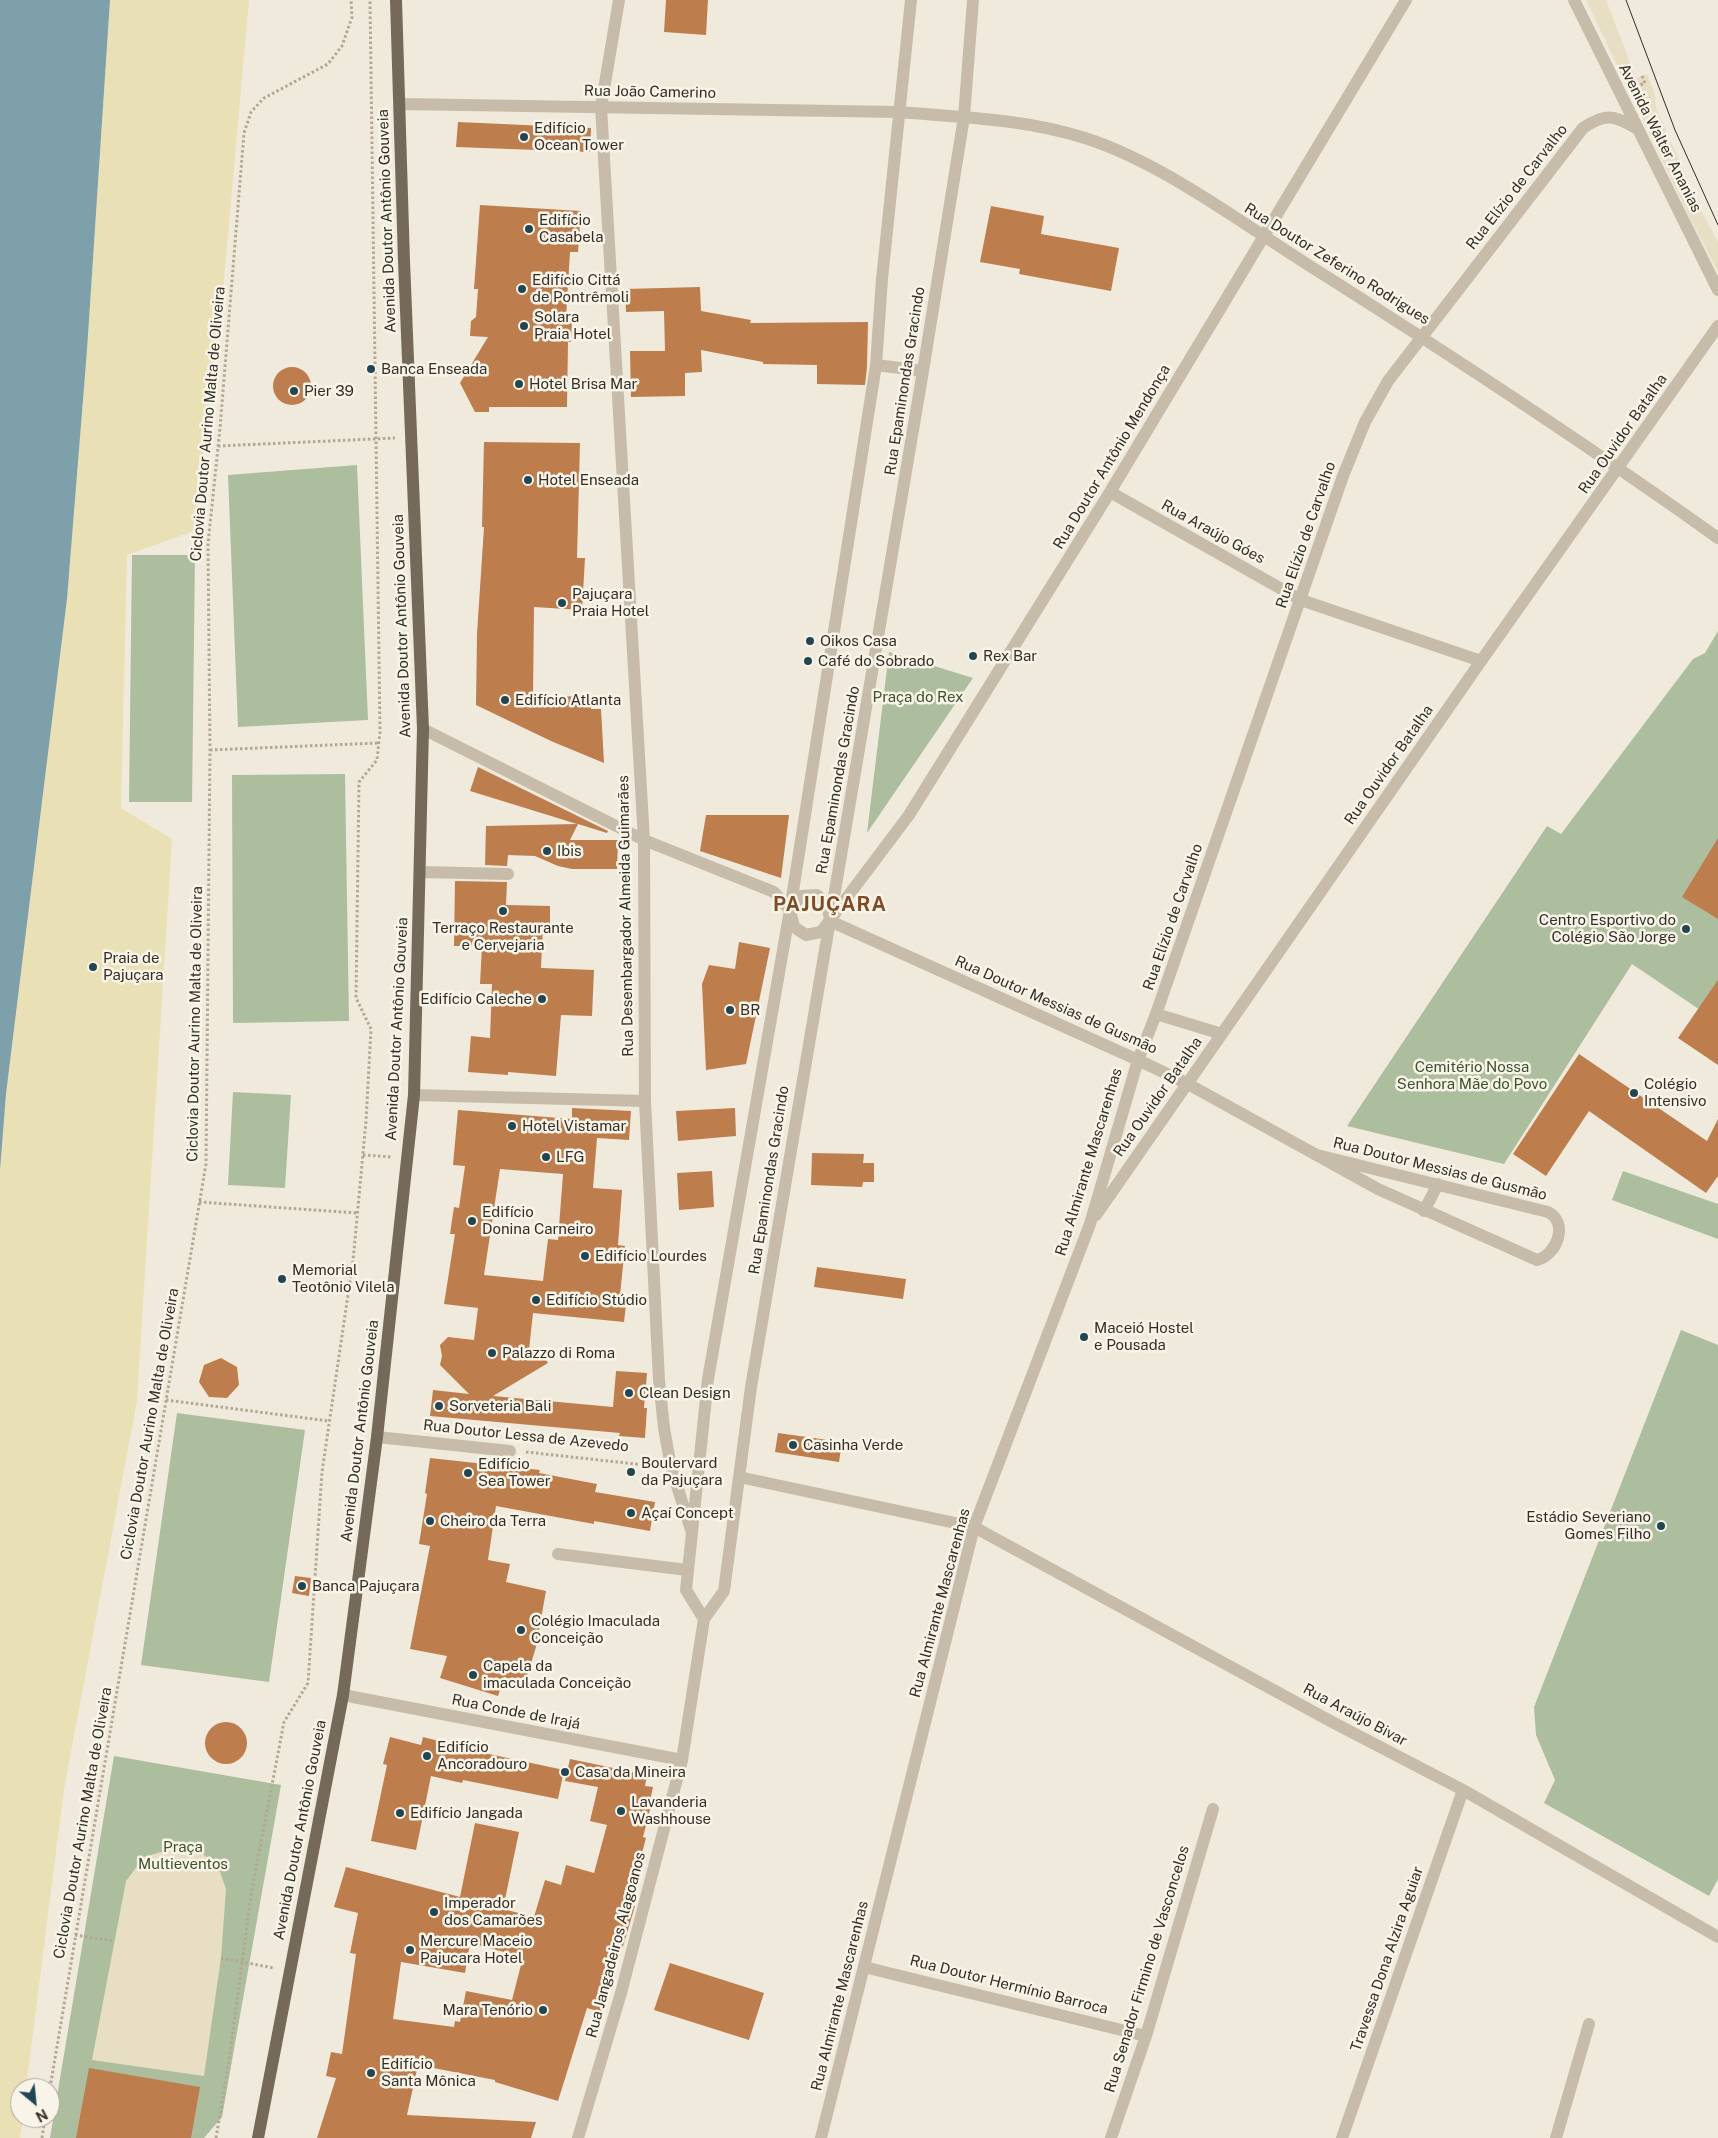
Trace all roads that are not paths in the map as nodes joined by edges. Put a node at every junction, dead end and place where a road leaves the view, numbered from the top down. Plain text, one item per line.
1 (396, 0) edge
2 (619, 0) edge
3 (911, 0) edge
4 (973, 0) edge
5 (1406, 0) edge
6 (1574, 0) edge
7 (400, 104) junction
8 (601, 107) junction
9 (899, 112) junction
10 (964, 117) junction
11 (1636, 128) junction
12 (1264, 237) junction
13 (1718, 290) edge
14 (1718, 326) edge
15 (1421, 336) junction
16 (876, 365) junction
17 (923, 371) junction
18 (1619, 468) junction
19 (1110, 492) junction
20 (1718, 538) edge
21 (1301, 600) junction
22 (1481, 661) junction
23 (423, 729) junction
24 (644, 840) junction
25 (421, 872) junction
26 (508, 874) dead end
27 (790, 910) junction
28 (830, 921) junction
29 (1156, 1014) junction
30 (1222, 1034) junction
31 (1138, 1060) junction
32 (1188, 1084) junction
33 (414, 1096) junction
34 (645, 1101) junction
35 (1317, 1155) junction
36 (1438, 1184) junction
37 (1424, 1211) junction
38 (1090, 1224) junction
39 (377, 1437) junction
40 (510, 1451) road end
41 (739, 1477) junction
42 (974, 1527) junction
43 (692, 1530) junction
44 (558, 1554) dead end
45 (687, 1570) junction
46 (704, 1619) junction
47 (343, 1695) junction
48 (682, 1760) junction
49 (1463, 1790) junction
50 (1213, 1808) dead end
51 (1718, 1937) edge
52 (864, 1966) junction
53 (1590, 2024) dead end
54 (1146, 2036) junction
55 (258, 2138) edge
56 (578, 2138) edge
57 (821, 2138) edge
58 (1111, 2138) edge
59 (1342, 2138) edge
60 (1556, 2138) edge

1 - 7 main road, Avenida Doutor Antônio Gouveia
2 - 8 street, Rua Desembargador Almeida Guimarães
3 - 9 street, Rua Epaminondas Gracindo
4 - 10 street, Rua Epaminondas Gracindo
5 - 12 street, Rua Doutor Antônio Mendonça
6 - 11 street, Avenida Walter Ananias
7 - 8 street, Rua João Camerino
7 - 23 main road, Avenida Doutor Antônio Gouveia
8 - 9 street, Rua João Camerino
8 - 24 street, Rua Desembargador Almeida Guimarães
9 - 10 street, Rua Doutor Zeferino Rodrigues
9 - 16 street, Rua Epaminondas Gracindo
10 - 12 street, Rua Doutor Zeferino Rodrigues
10 - 17 street, Rua Epaminondas Gracindo
11 - 13 street, Avenida Walter Ananias
11 - 15 street, Rua Elízio de Carvalho
12 - 15 street, Rua Doutor Zeferino Rodrigues
12 - 19 street, Rua Doutor Antônio Mendonça
14 - 18 street, Rua Ouvidor Batalha
15 - 18 street, Rua Doutor Zeferino Rodrigues
15 - 21 street, Rua Elízio de Carvalho
16 - 17 street
16 - 27 street, Rua Epaminondas Gracindo
17 - 28 street, Rua Epaminondas Gracindo
18 - 20 street, Rua Doutor Zeferino Rodrigues
18 - 22 street, Rua Ouvidor Batalha
19 - 21 street, Rua Araújo Góes
19 - 28 street, Rua Doutor Antônio Mendonça
21 - 22 street
21 - 29 street, Rua Elízio de Carvalho
22 - 30 street, Rua Ouvidor Batalha
23 - 24 street
23 - 25 main road, Avenida Doutor Antônio Gouveia
24 - 27 street
24 - 34 street, Rua Desembargador Almeida Guimarães
25 - 26 street
25 - 33 main road, Avenida Doutor Antônio Gouveia
27 - 28 street
27 - 28 street
27 - 43 street, Rua Epaminondas Gracindo
28 - 31 street, Rua Doutor Messias de Gusmão
28 - 41 street, Rua Epaminondas Gracindo
29 - 30 street
29 - 31 street, Rua Elízio de Carvalho
30 - 32 street, Rua Ouvidor Batalha
31 - 32 street, Rua Doutor Messias de Gusmão
31 - 38 street, Rua Almirante Mascarenhas
32 - 35 street, Rua Doutor Messias de Gusmão
32 - 38 street, Rua Ouvidor Batalha
33 - 34 street
33 - 39 main road, Avenida Doutor Antônio Gouveia
34 - 43 street, Rua Desembargador Almeida Guimarães
35 - 36 street, Rua Doutor Messias de Gusmão
35 - 37 street, Rua Doutor Messias de Gusmão
36 - 37 street
36 - 37 street, Rua Doutor Messias de Gusmão
38 - 42 street, Rua Almirante Mascarenhas
39 - 40 street, Rua Doutor Lessa de Azevedo
39 - 47 main road, Avenida Doutor Antônio Gouveia
41 - 42 street
41 - 46 street, Rua Epaminondas Gracindo
42 - 49 street, Rua Araújo Bivar
42 - 52 street, Rua Almirante Mascarenhas
43 - 45 street, Rua Epaminondas Gracindo
44 - 45 street
45 - 46 street, Rua Epaminondas Gracindo
46 - 48 street, Rua Epaminondas Gracindo
47 - 48 street, Rua Conde de Irajá
47 - 55 main road, Avenida Doutor Antônio Gouveia
48 - 56 street, Rua Jangadeiros Alagoanos
49 - 51 street, Rua Araújo Bivar
49 - 59 street, Travessa Dona Alzira Aguiar
50 - 54 street, Rua Senador Firmino de Vasconcelos
52 - 54 street, Rua Doutor Hermínio Barroca
52 - 57 street, Rua Almirante Mascarenhas
53 - 60 street
54 - 58 street, Rua Senador Firmino de Vasconcelos

